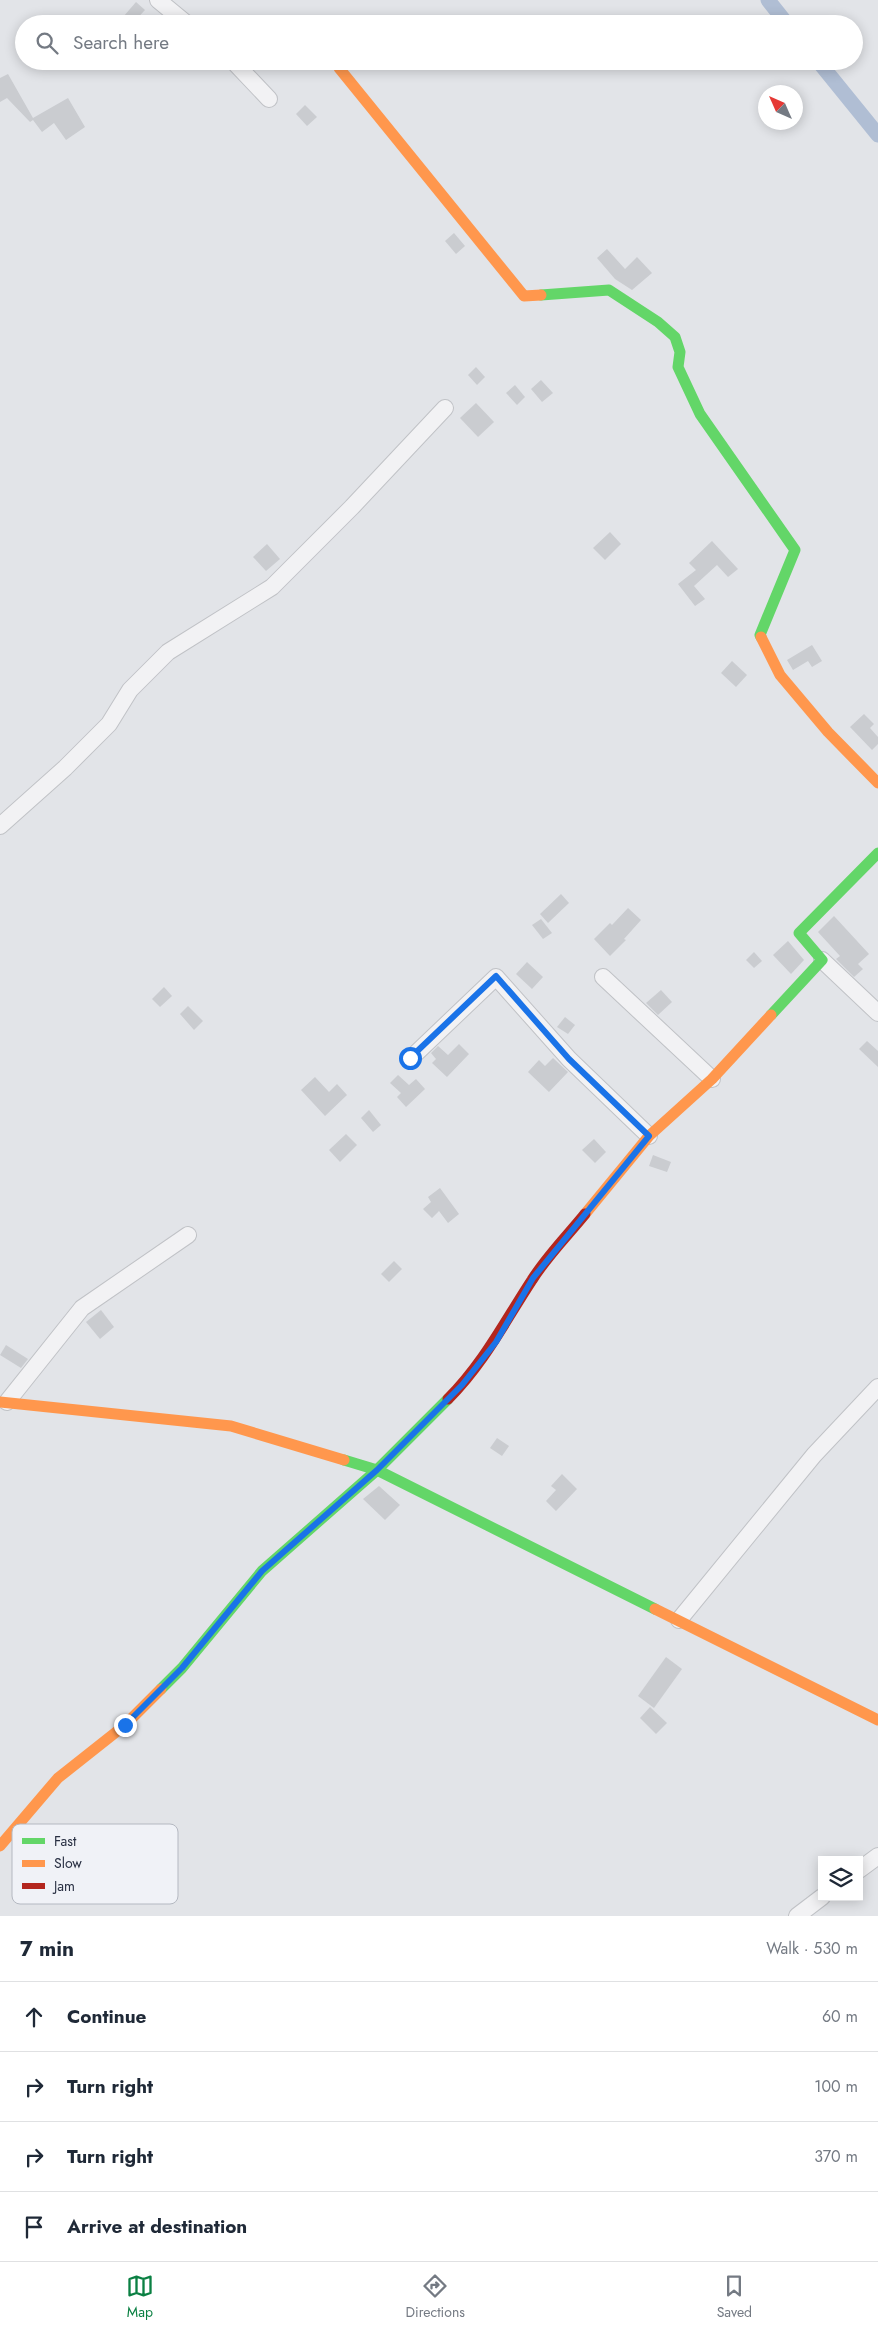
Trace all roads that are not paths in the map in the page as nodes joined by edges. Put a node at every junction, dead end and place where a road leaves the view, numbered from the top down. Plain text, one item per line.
1 (158, 0) edge
2 (176, 15) edge
3 (242, 70) edge
4 (341, 70) edge
5 (269, 99) dead end
6 (444, 408) dead end
7 (878, 783) edge
8 (0, 826) edge
9 (878, 853) edge
10 (822, 960) junction
11 (603, 977) dead end
12 (878, 1013) edge
13 (410, 1058) dead end
14 (712, 1079) junction
15 (649, 1136) junction
16 (188, 1235) dead end
17 (878, 1387) edge
18 (3, 1402) edge
19 (377, 1470) junction
20 (679, 1620) junction
21 (878, 1720) edge
22 (19, 1824) edge
23 (12, 1832) edge
24 (0, 1846) edge
25 (878, 1856) edge
26 (863, 1867) edge
27 (818, 1900) edge
28 (797, 1916) edge

1 - 2 street
3 - 5 street
4 - 7 street
6 - 8 street
9 - 10 street
10 - 12 street
10 - 14 street
11 - 14 street
13 - 15 street
14 - 15 street
15 - 19 street
16 - 18 street
17 - 20 street
18 - 19 street
19 - 20 street
19 - 22 street
20 - 21 street
23 - 24 street
25 - 26 street
27 - 28 street

